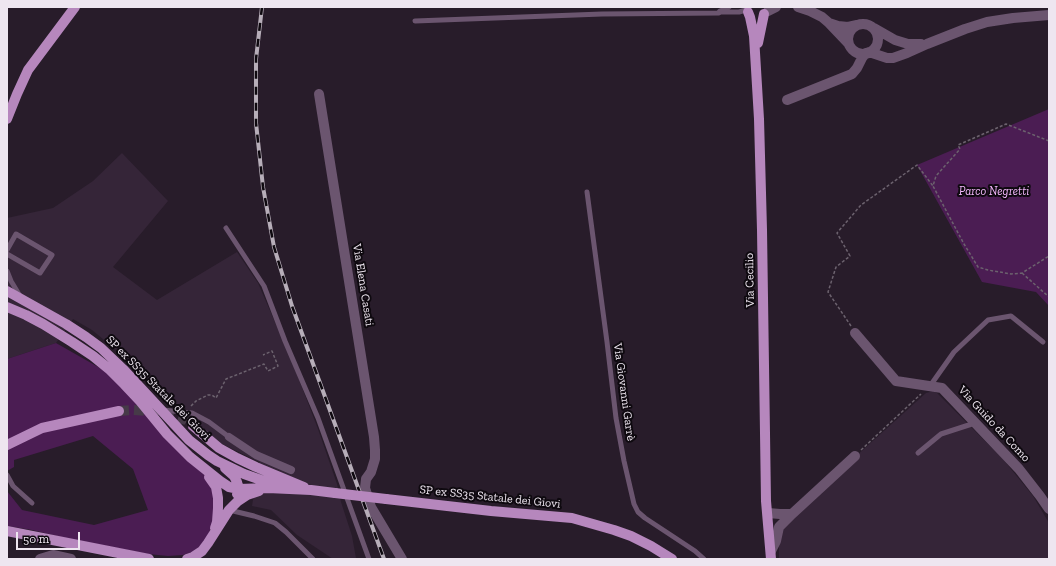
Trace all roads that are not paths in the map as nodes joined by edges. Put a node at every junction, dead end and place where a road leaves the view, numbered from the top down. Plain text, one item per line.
1 (75, 7) edge
2 (729, 7) edge
3 (798, 7) edge
4 (698, 10) edge
5 (746, 10) edge
6 (769, 10) edge
7 (719, 12) junction
8 (1049, 15) edge
9 (415, 22) dead end
10 (829, 24) junction
11 (857, 25) junction
12 (874, 28) junction
13 (927, 44) junction
14 (851, 46) junction
15 (867, 53) junction
16 (755, 56) junction
17 (841, 79) junction
18 (319, 94) dead end
19 (787, 100) dead end
20 (7, 119) edge
21 (587, 192) dead end
22 (226, 228) dead end
23 (7, 250) edge
24 (7, 254) edge
25 (7, 272) edge
26 (7, 291) edge
27 (23, 300) junction
28 (7, 307) edge
29 (855, 333) road end
30 (1043, 342) dead end
31 (930, 386) junction
32 (161, 410) junction
33 (119, 411) tunnel mouth
34 (150, 414) junction
35 (975, 423) junction
36 (193, 426) tunnel mouth
37 (229, 437) joint
38 (7, 445) edge
39 (918, 453) dead end
40 (855, 456) road end
41 (190, 457) junction
42 (217, 461) junction
43 (291, 470) joint
44 (7, 475) edge
45 (297, 487) junction
46 (268, 488) junction
47 (239, 489) junction
48 (32, 503) dead end
49 (767, 508) junction
50 (1049, 509) edge
51 (229, 510) junction
52 (792, 514) junction
53 (7, 531) edge
54 (213, 536) junction
55 (769, 556) edge
56 (40, 559) edge
57 (71, 559) edge
58 (149, 559) edge
59 (187, 559) edge
60 (313, 559) edge
61 (369, 559) edge
62 (402, 559) edge
63 (672, 559) edge
64 (704, 559) edge

1 - 20 main road
2 - 7 lane
3 - 10 street
4 - 7 lane
4 - 9 lane
5 - 6 main road
5 - 7 lane
5 - 16 main road, Via Cecilio
6 - 16 main road, Via Cecilio
8 - 13 street
10 - 11 street
10 - 14 street
11 - 12 street
11 - 14 street
12 - 13 street
12 - 15 street
13 - 15 street
14 - 15 street
14 - 17 street
15 - 17 street
16 - 49 main road, Via Cecilio
17 - 19 street
18 - 62 street, Via Elena Casati
21 - 64 lane, Via Giovanni Garrè
22 - 61 lane
23 - 24 lane
25 - 27 lane
26 - 27 main road, SP ex SS35 Statale dei Giovi
27 - 32 main road, SP ex SS35 Statale dei Giovi
28 - 34 main road, SP ex SS35 Statale dei Giovi
29 - 31 street, Via Guido da Como
30 - 31 lane
31 - 35 street, Via Guido da Como
32 - 34 lane
32 - 37 lane
32 - 42 main road, SP ex SS35 Statale dei Giovi
33 - 38 main road
34 - 41 main road, SP ex SS35 Statale dei Giovi
35 - 39 lane
35 - 50 street, Via Guido da Como
36 - 45 main road
37 - 43 street
40 - 52 street
41 - 47 main road, SP ex SS35 Statale dei Giovi
41 - 54 main road
42 - 45 main road, SP ex SS35 Statale dei Giovi
42 - 47 main road
43 - 45 lane
44 - 48 lane
45 - 46 main road, SP ex SS35 Statale dei Giovi
45 - 63 main road, SP ex SS35 Statale dei Giovi, bridge
46 - 47 main road, SP ex SS35 Statale dei Giovi
46 - 51 main road
47 - 51 main road
49 - 52 street
49 - 55 main road, Via Cecilio
51 - 54 main road
51 - 60 lane
52 - 55 street
53 - 58 main road
54 - 59 main road
56 - 57 street

